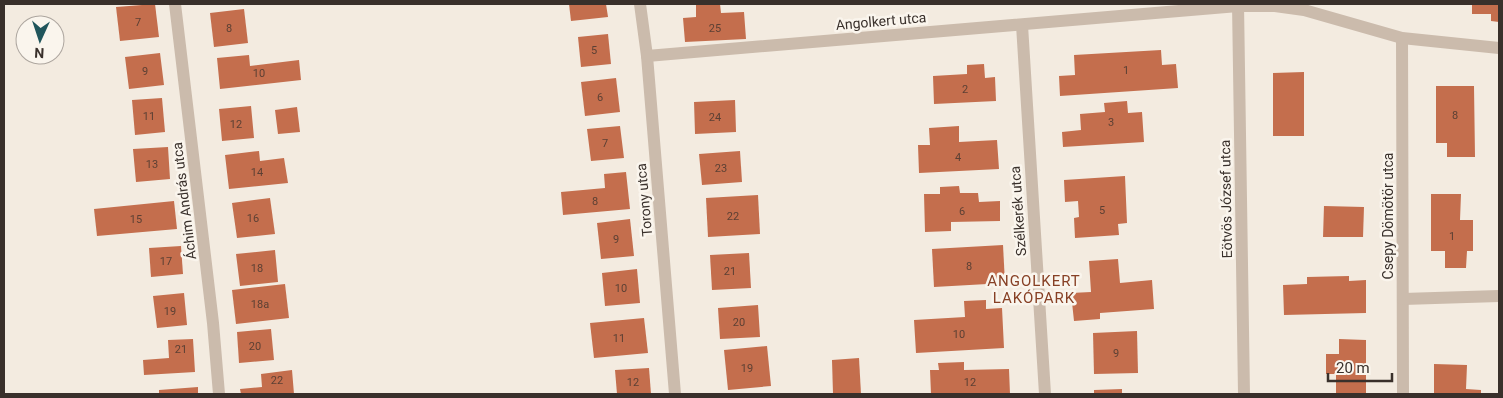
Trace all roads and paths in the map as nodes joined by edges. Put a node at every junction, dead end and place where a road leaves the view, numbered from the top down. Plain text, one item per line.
1 (175, 4) edge
2 (640, 4) edge
3 (1238, 5) edge
4 (1022, 25) junction
5 (1402, 38) junction
6 (1499, 48) edge
7 (647, 56) junction
8 (1499, 296) edge
9 (1403, 299) junction
10 (219, 394) edge
11 (675, 394) edge
12 (1045, 394) edge
13 (1244, 394) edge
14 (1403, 394) edge

1 - 10 street, Áchim András utca
2 - 7 street, Torony utca
3 - 4 street, Angolkert utca
3 - 5 street, Angolkert utca
3 - 13 street, Eötvös József utca
4 - 7 street, Angolkert utca
4 - 12 street, Szélkerék utca
5 - 6 street, Angolkert utca
5 - 9 street, Csepy Dömötör utca
7 - 11 street, Torony utca
8 - 9 street
9 - 14 street, Csepy Dömötör utca

